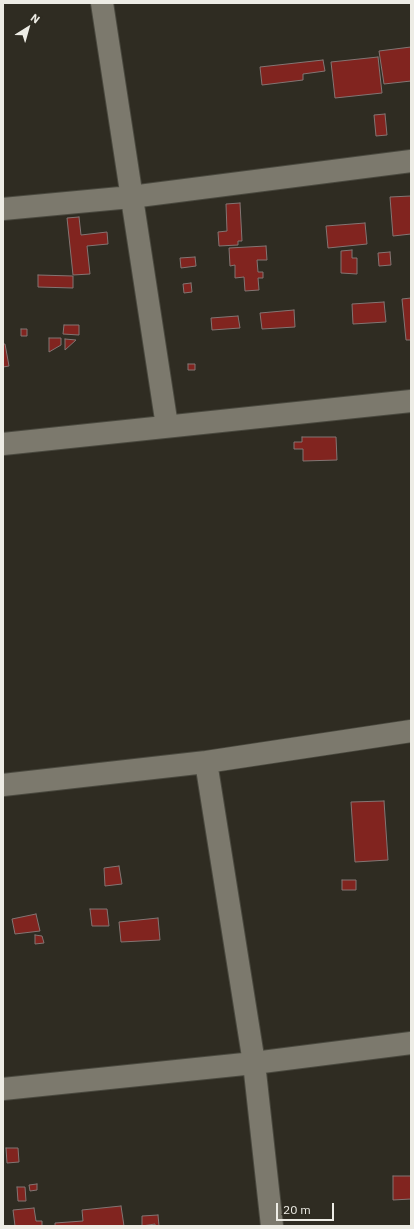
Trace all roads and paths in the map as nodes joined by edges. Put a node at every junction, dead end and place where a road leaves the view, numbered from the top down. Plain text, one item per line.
1 (102, 3) edge
2 (411, 161) edge
3 (131, 197) junction
4 (3, 209) edge
5 (411, 401) edge
6 (167, 426) junction
7 (3, 444) edge
8 (411, 731) edge
9 (206, 762) junction
10 (3, 784) edge
11 (411, 1043) edge
12 (254, 1062) junction
13 (3, 1089) edge
14 (272, 1226) edge

1 - 3 street
2 - 3 street
3 - 4 street
3 - 6 street
5 - 6 street
6 - 7 street
8 - 9 street
9 - 10 street
9 - 12 street
11 - 12 street
12 - 13 street
12 - 14 street

